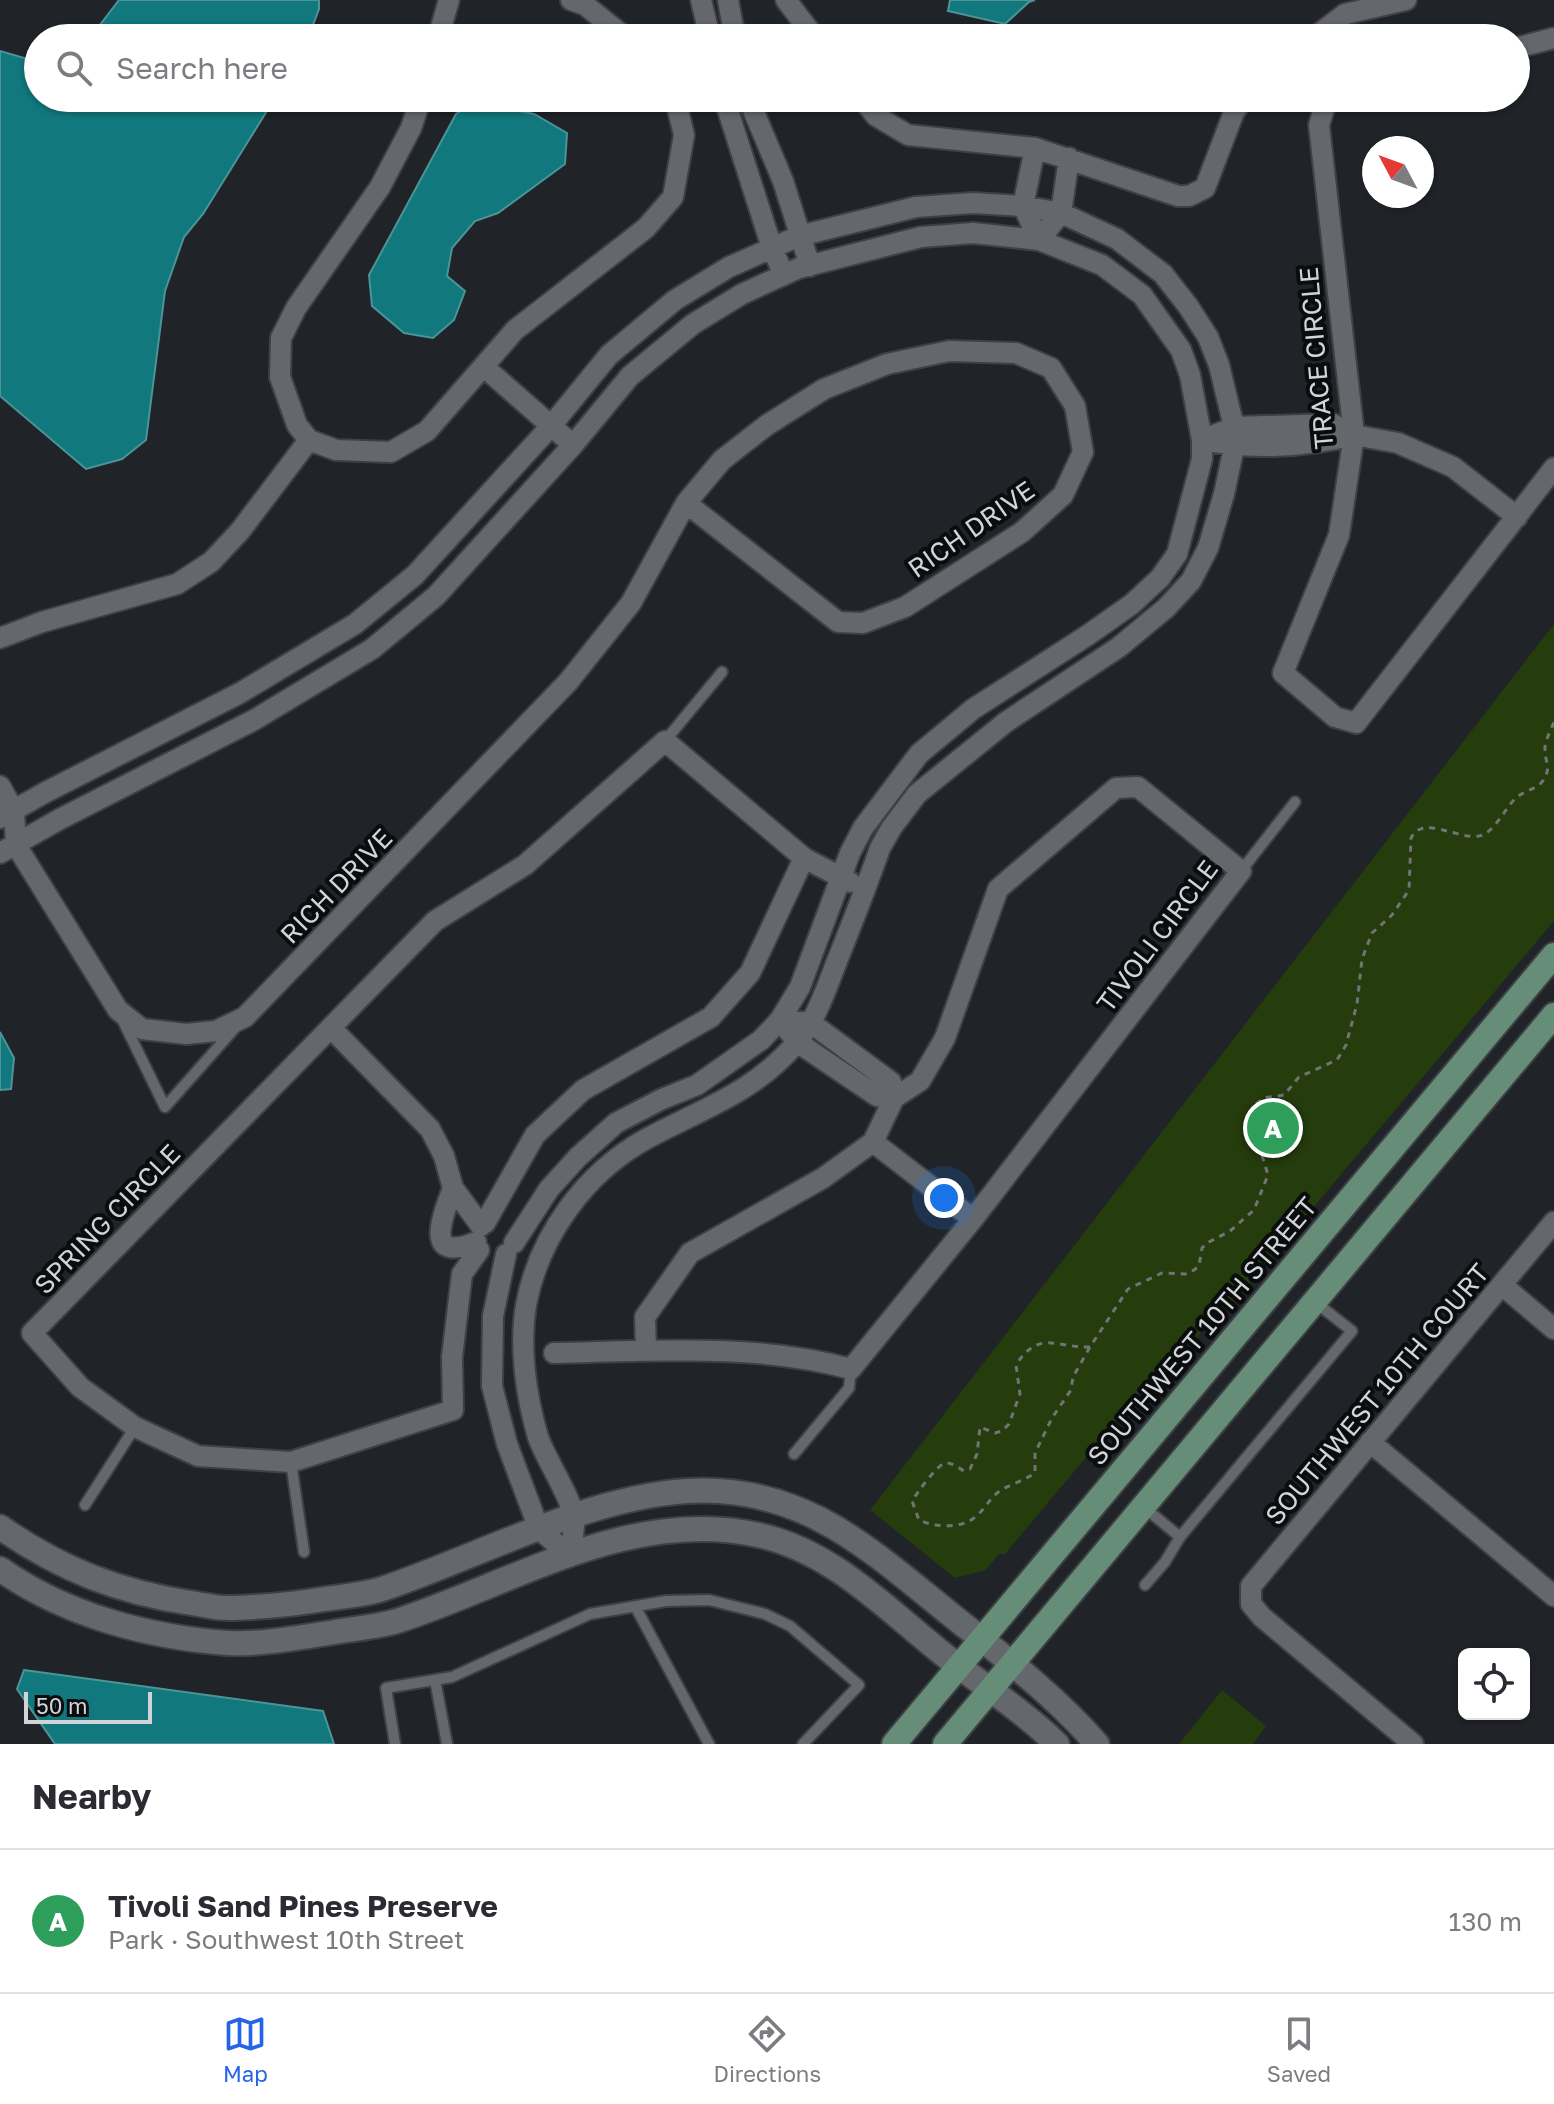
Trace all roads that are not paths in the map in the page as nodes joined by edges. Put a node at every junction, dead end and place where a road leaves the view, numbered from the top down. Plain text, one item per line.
1 (449, 0) edge
2 (571, 0) edge
3 (701, 0) edge
4 (728, 0) edge
5 (786, 0) edge
6 (1406, 0) edge
7 (1343, 7) edge
8 (442, 24) edge
9 (609, 24) edge
10 (707, 24) edge
11 (732, 24) edge
12 (804, 24) edge
13 (1327, 24) edge
14 (1554, 38) edge
15 (1530, 44) edge
16 (416, 112) edge
17 (678, 112) edge
18 (728, 112) edge
19 (754, 112) edge
20 (873, 112) edge
21 (1234, 112) edge
22 (1323, 112) edge
23 (1035, 148) junction
24 (1069, 158) junction
25 (1023, 206) junction
26 (1061, 213) junction
27 (799, 236) junction
28 (1039, 240) junction
29 (772, 248) junction
30 (810, 266) junction
31 (784, 275) junction
32 (484, 367) junction
33 (551, 426) junction
34 (1354, 435) junction
35 (1234, 437) junction
36 (309, 440) junction
37 (1202, 440) junction
38 (573, 445) junction
39 (1554, 468) edge
40 (686, 503) junction
41 (1517, 517) junction
42 (0, 638) edge
43 (722, 672) dead end
44 (261, 681) junction
45 (276, 706) junction
46 (665, 741) junction
47 (0, 786) edge
48 (1295, 802) dead end
49 (7, 815) edge
50 (5, 844) edge
51 (804, 858) junction
52 (1241, 871) junction
53 (840, 877) junction
54 (866, 890) junction
55 (1554, 955) edge
56 (118, 1010) junction
57 (1554, 1015) edge
58 (245, 1017) junction
59 (780, 1020) junction
60 (811, 1023) junction
61 (331, 1028) junction
62 (797, 1042) junction
63 (894, 1098) junction
64 (873, 1142) junction
65 (453, 1188) junction
66 (973, 1219) junction
67 (1554, 1222) edge
68 (480, 1235) junction
69 (511, 1248) junction
70 (539, 1260) junction
71 (1502, 1285) junction
72 (1315, 1302) junction
73 (1554, 1329) edge
74 (646, 1351) junction
75 (554, 1353) dead end
76 (851, 1369) junction
77 (135, 1427) junction
78 (1370, 1442) junction
79 (794, 1454) dead end
80 (291, 1462) junction
81 (85, 1505) dead end
82 (1145, 1508) junction
83 (574, 1517) junction
84 (0, 1527) edge
85 (539, 1529) junction
86 (1180, 1537) junction
87 (304, 1552) dead end
88 (570, 1556) junction
89 (0, 1569) edge
90 (1145, 1585) dead end
91 (1554, 1596) edge
92 (635, 1606) junction
93 (981, 1639) junction
94 (1013, 1665) junction
95 (958, 1666) junction
96 (435, 1680) junction
97 (992, 1690) junction
98 (395, 1744) edge
99 (447, 1744) edge
100 (709, 1744) edge
101 (803, 1744) edge
102 (894, 1744) edge
103 (945, 1744) edge
104 (1057, 1744) edge
105 (1097, 1744) edge
106 (1413, 1744) edge

1 - 8 street
2 - 9 street
3 - 10 street
4 - 11 street
5 - 12 street
6 - 7 street
7 - 13 street
14 - 15 street
16 - 36 street
17 - 32 street
18 - 29 street
19 - 27 street
20 - 23 street
21 - 24 street
22 - 34 street, TRACE CIRCLE
23 - 24 street
23 - 25 street
24 - 26 street
25 - 26 street
25 - 27 street
25 - 28 street
26 - 28 street
26 - 35 street
27 - 29 street
27 - 30 street
28 - 30 street
28 - 37 street
29 - 31 street
29 - 33 street
30 - 31 street
31 - 38 street
32 - 33 street
32 - 36 street
33 - 38 street
33 - 44 street
34 - 35 street
34 - 41 street
34 - 41 street, TRACE CIRCLE
35 - 37 street
35 - 54 street
36 - 42 street
37 - 53 street
38 - 45 street
39 - 41 street, TRACE CIRCLE
40 - 40 street, RICH DRIVE
40 - 58 street, RICH DRIVE
43 - 46 lane
44 - 45 street
44 - 49 street
45 - 50 street
46 - 51 street
46 - 61 street, SPRING CIRCLE
47 - 49 street
48 - 52 lane
49 - 50 street, RICH DRIVE
50 - 56 street, RICH DRIVE
51 - 53 street
51 - 68 street, SPRING CIRCLE
52 - 63 street, TIVOLI CIRCLE
52 - 66 street, TIVOLI CIRCLE
53 - 54 street
53 - 59 street
54 - 60 street
55 - 93 main road, SOUTHWEST 10TH STREET
56 - 58 street, RICH DRIVE
56 - 58 lane
57 - 72 main road
59 - 60 street
59 - 62 street
59 - 69 street
60 - 62 street
60 - 63 street
61 - 65 street
61 - 77 street, SPRING CIRCLE
62 - 63 street
62 - 70 street
63 - 64 street, TIVOLI CIRCLE
64 - 66 street
64 - 74 street, TIVOLI CIRCLE
65 - 68 street
65 - 68 street
66 - 76 street, TIVOLI CIRCLE
67 - 71 street, SOUTHWEST 10TH COURT
68 - 69 street
68 - 69 street
68 - 80 street, SPRING CIRCLE
69 - 70 street
69 - 85 street
70 - 83 street
71 - 73 street
71 - 78 street, SOUTHWEST 10TH COURT
72 - 82 main road
72 - 86 lane
74 - 75 street
74 - 76 street
76 - 79 lane
77 - 80 street, SPRING CIRCLE
77 - 81 lane
78 - 91 street
78 - 106 street, SOUTHWEST 10TH COURT
80 - 87 lane
82 - 86 lane
82 - 94 main road
83 - 85 street
83 - 88 street
83 - 93 street
84 - 85 street
85 - 88 street
86 - 90 lane
88 - 89 street
88 - 95 street
92 - 96 lane
92 - 100 lane
92 - 101 lane
93 - 94 street
93 - 95 main road, SOUTHWEST 10TH STREET
94 - 97 main road
94 - 105 street
95 - 97 street
95 - 102 main road, SOUTHWEST 10TH STREET
96 - 98 lane
96 - 99 lane
97 - 103 main road
97 - 104 street

